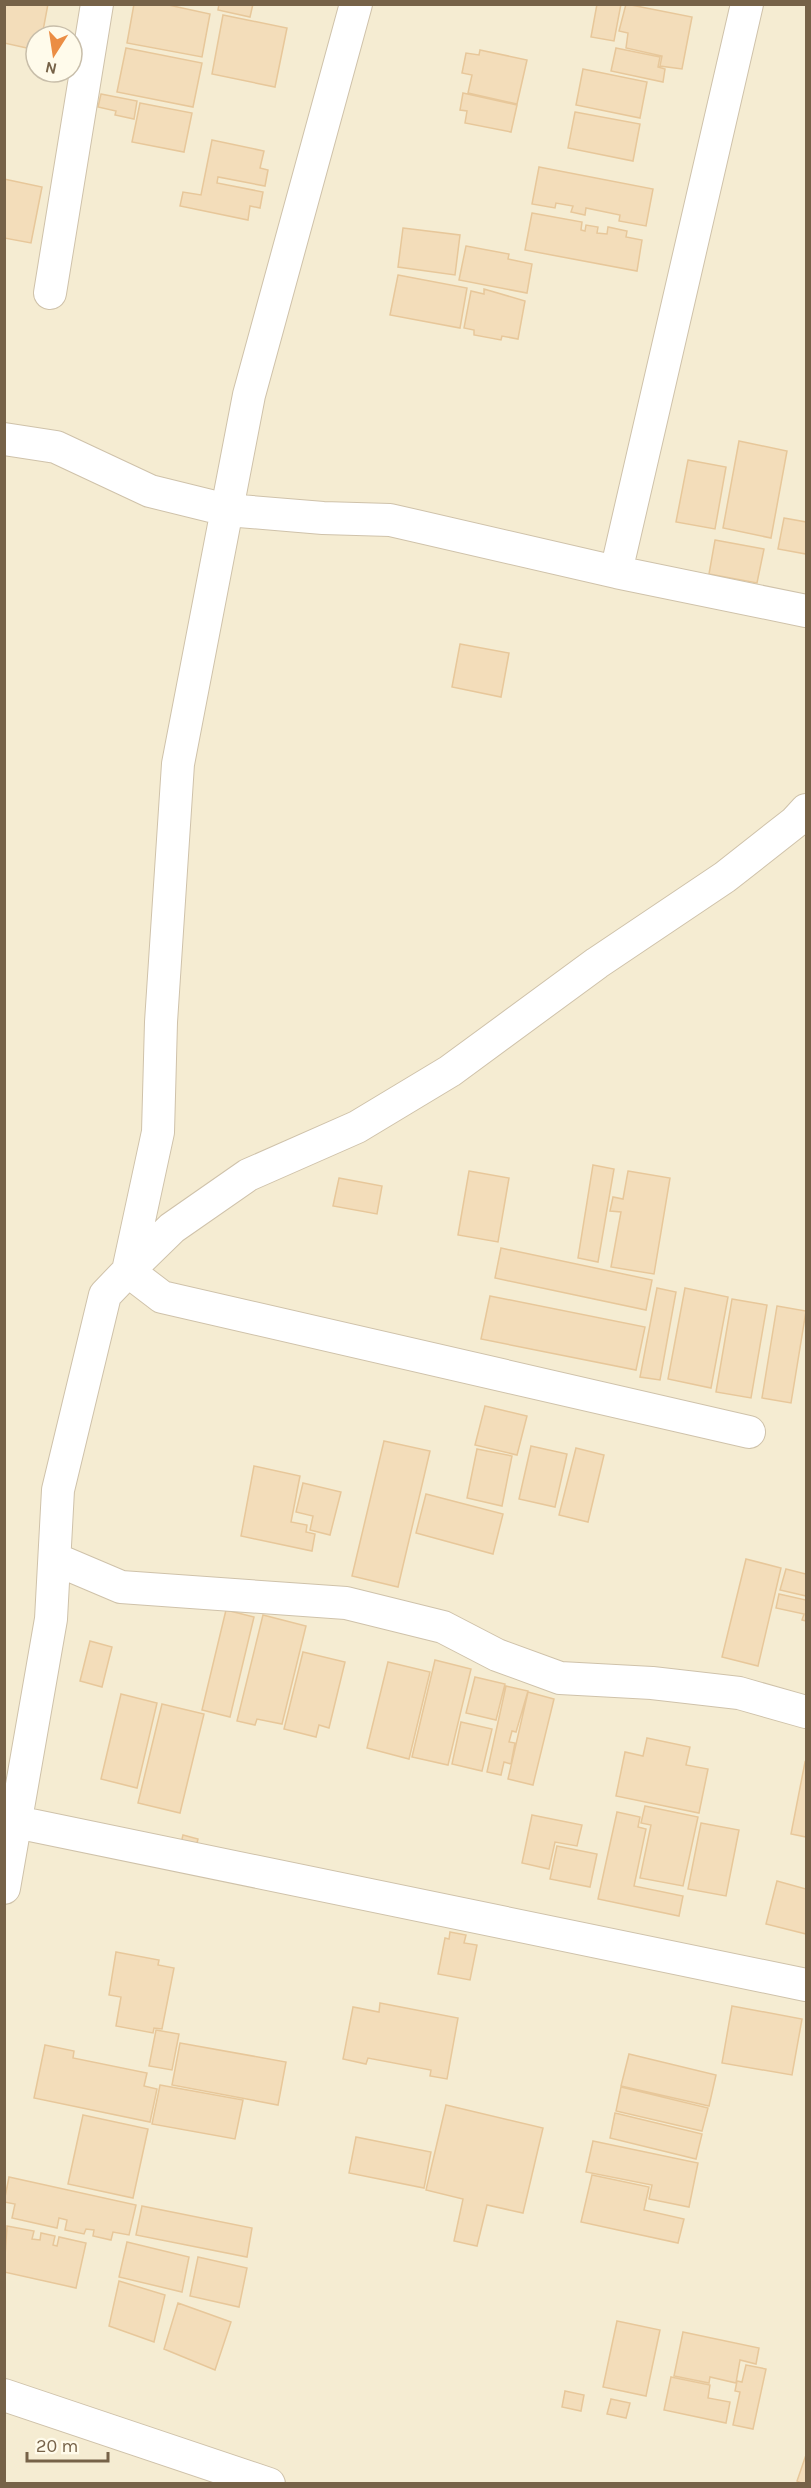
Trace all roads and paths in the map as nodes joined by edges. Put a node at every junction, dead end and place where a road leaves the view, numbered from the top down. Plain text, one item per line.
1 (97, 4) edge
2 (356, 4) edge
3 (747, 4) edge
4 (50, 293) dead end
5 (4, 439) edge
6 (227, 510) junction
7 (616, 572) junction
8 (807, 611) edge
9 (807, 810) edge
10 (128, 1270) junction
11 (749, 1432) dead end
12 (55, 1559) junction
13 (807, 1712) edge
14 (16, 1822) junction
15 (4, 1888) edge
16 (807, 1985) edge
17 (4, 2395) edge
18 (269, 2484) edge

1 - 4 street
2 - 6 street
3 - 7 street
5 - 6 street
6 - 7 street
6 - 10 street
7 - 8 street
9 - 10 street
10 - 11 street
10 - 12 street
12 - 13 street
12 - 14 street
14 - 15 street
14 - 16 street
17 - 18 street

